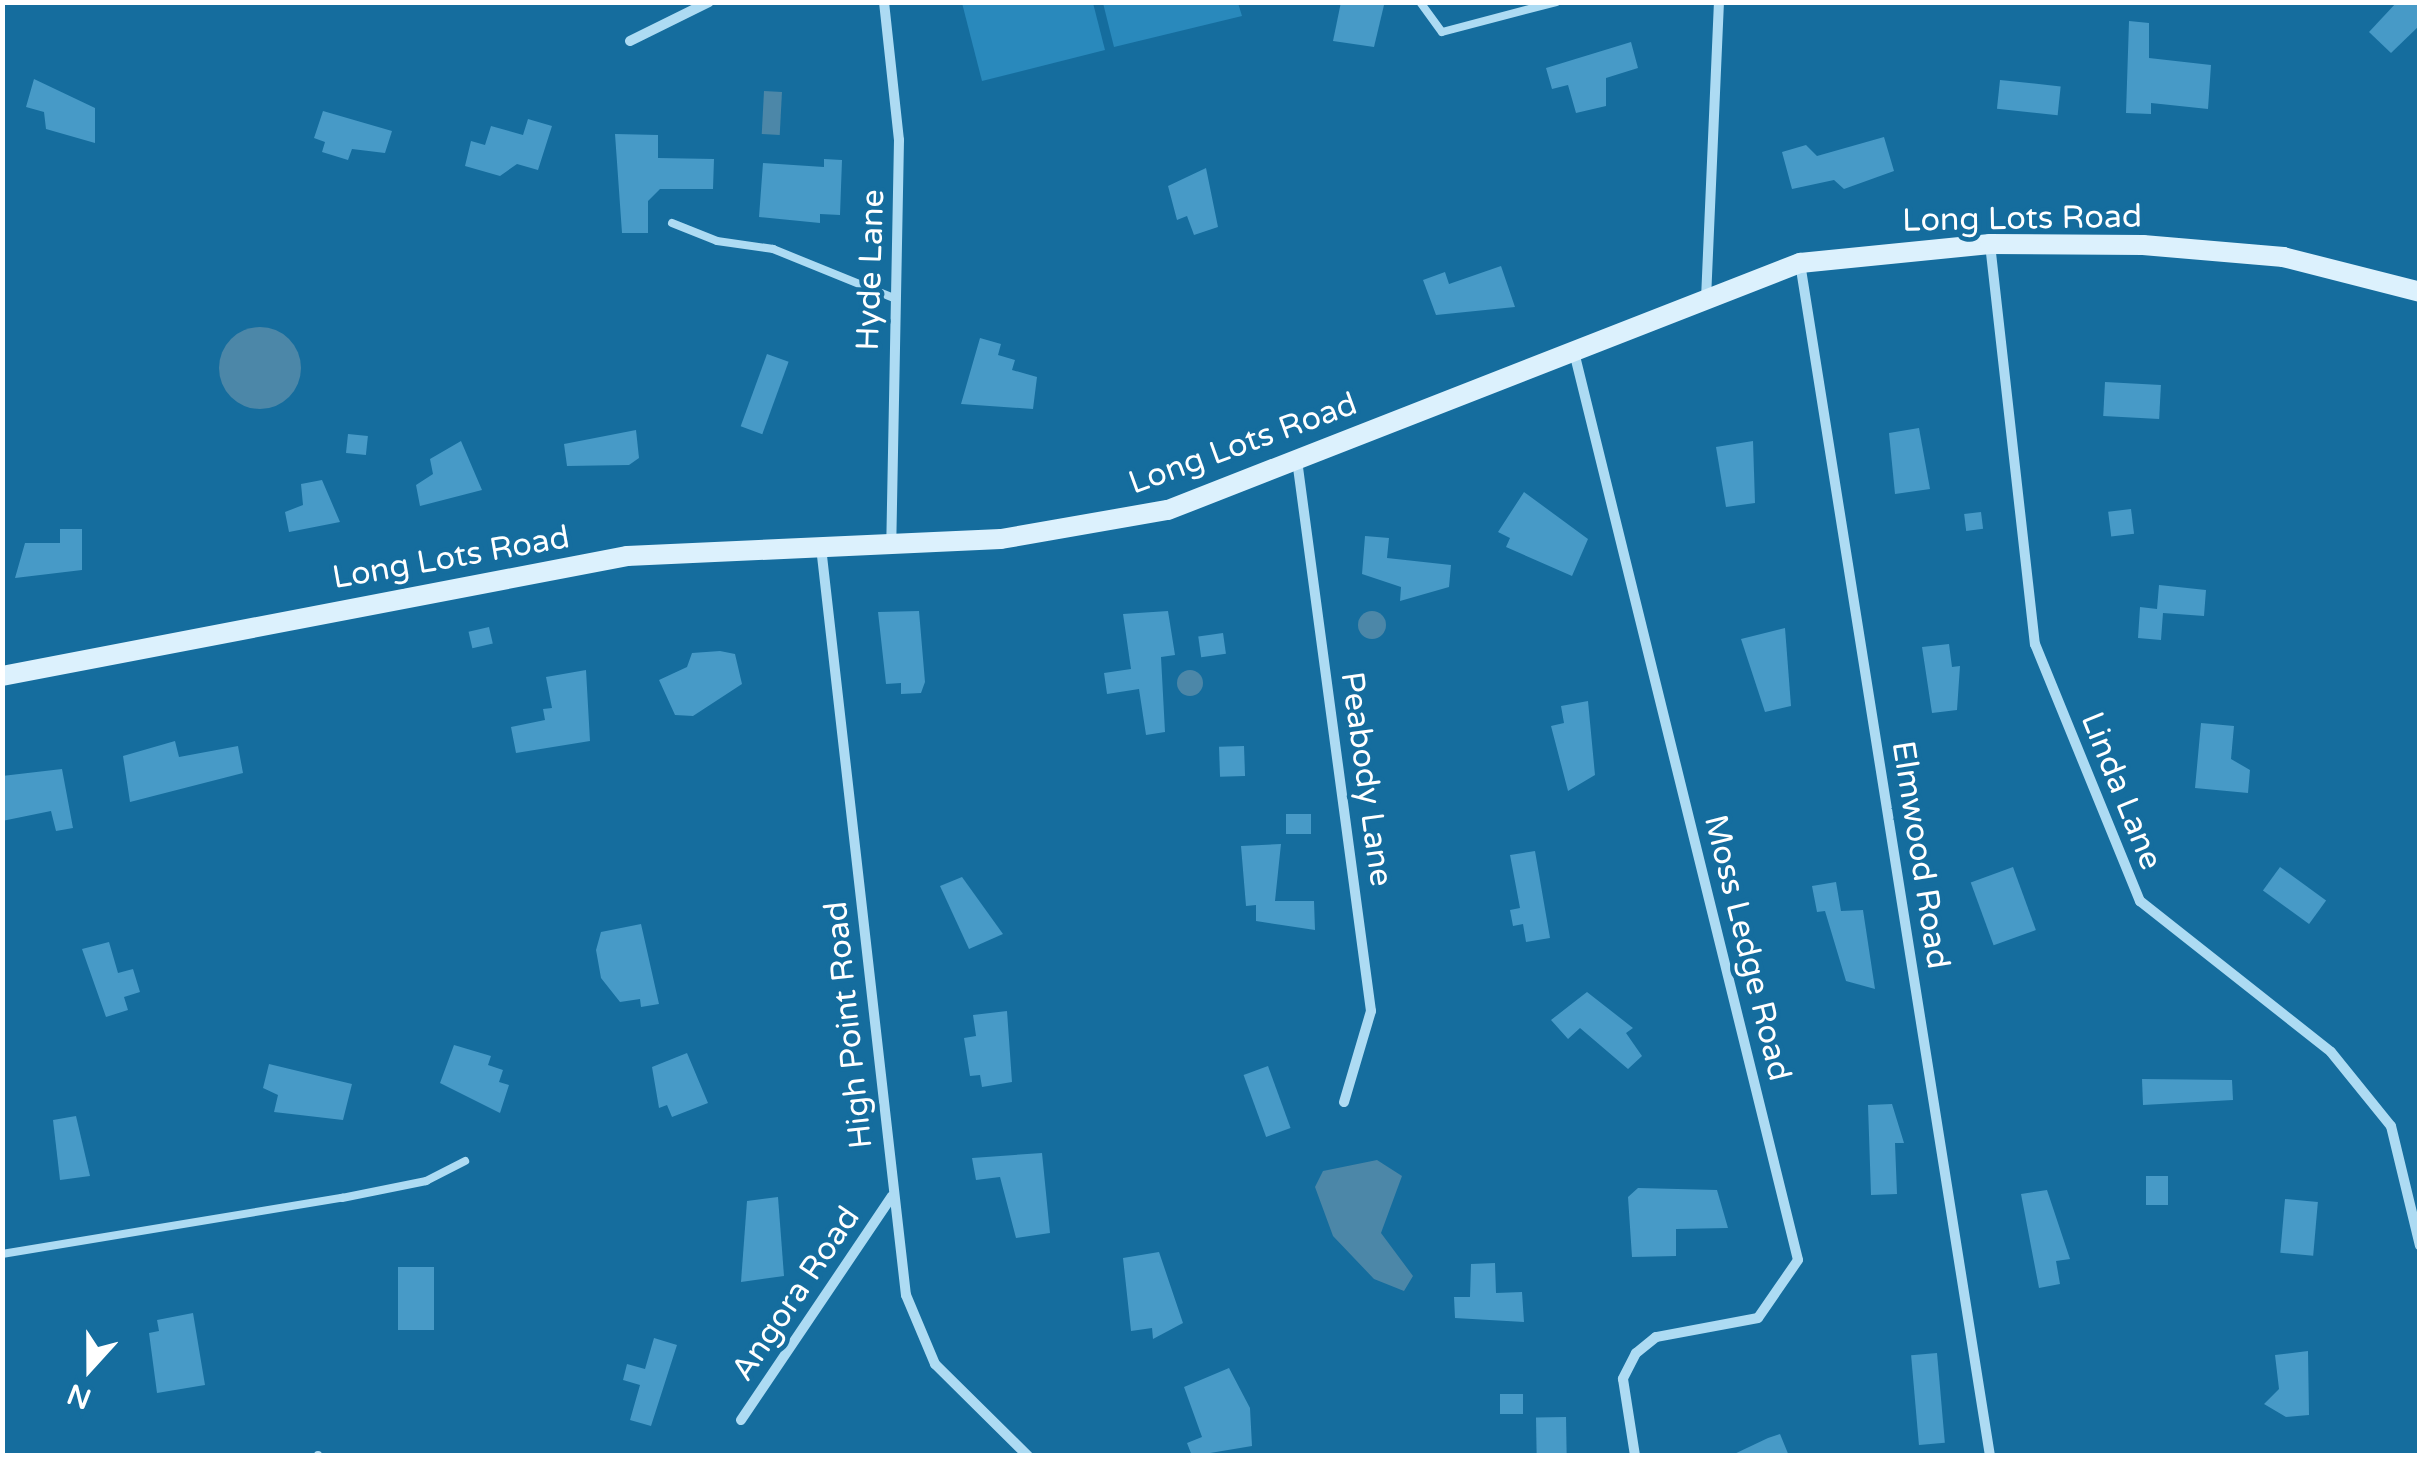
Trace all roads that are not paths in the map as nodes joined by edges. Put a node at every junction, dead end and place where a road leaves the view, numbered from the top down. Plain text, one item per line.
1 (709, 2) edge
2 (884, 2) edge
3 (1420, 2) edge
4 (1556, 2) edge
5 (1719, 2) edge
6 (630, 41) dead end
7 (672, 223) dead end
8 (1990, 244) junction
9 (1800, 262) junction
10 (2420, 292) edge
11 (896, 299) junction
12 (1706, 300) junction
13 (1574, 351) junction
14 (1297, 459) junction
15 (891, 540) junction
16 (821, 546) junction
17 (2, 676) edge
18 (1344, 1102) dead end
19 (465, 1161) dead end
20 (892, 1195) junction
21 (2420, 1246) edge
22 (2, 1254) edge
23 (741, 1420) dead end
24 (1028, 1456) edge
25 (1634, 1456) edge
26 (1990, 1456) edge

1 - 6 street
2 - 11 street, Hyde Lane
3 - 4 lane
5 - 12 street
7 - 11 lane
8 - 9 main road, Long Lots Road
8 - 10 main road, Long Lots Road
8 - 21 street, Linda Lane
9 - 12 main road, Long Lots Road
9 - 26 street, Elmwood Road
11 - 15 street, Hyde Lane
12 - 13 main road, Long Lots Road
13 - 14 main road, Long Lots Road
13 - 25 street, Moss Ledge Road
14 - 15 main road, Long Lots Road
14 - 18 street, Peabody Lane
15 - 16 main road, Long Lots Road
16 - 17 main road, Long Lots Road
16 - 20 street, High Point Road
19 - 22 lane
20 - 23 street, Angora Road
20 - 24 street, High Point Road

